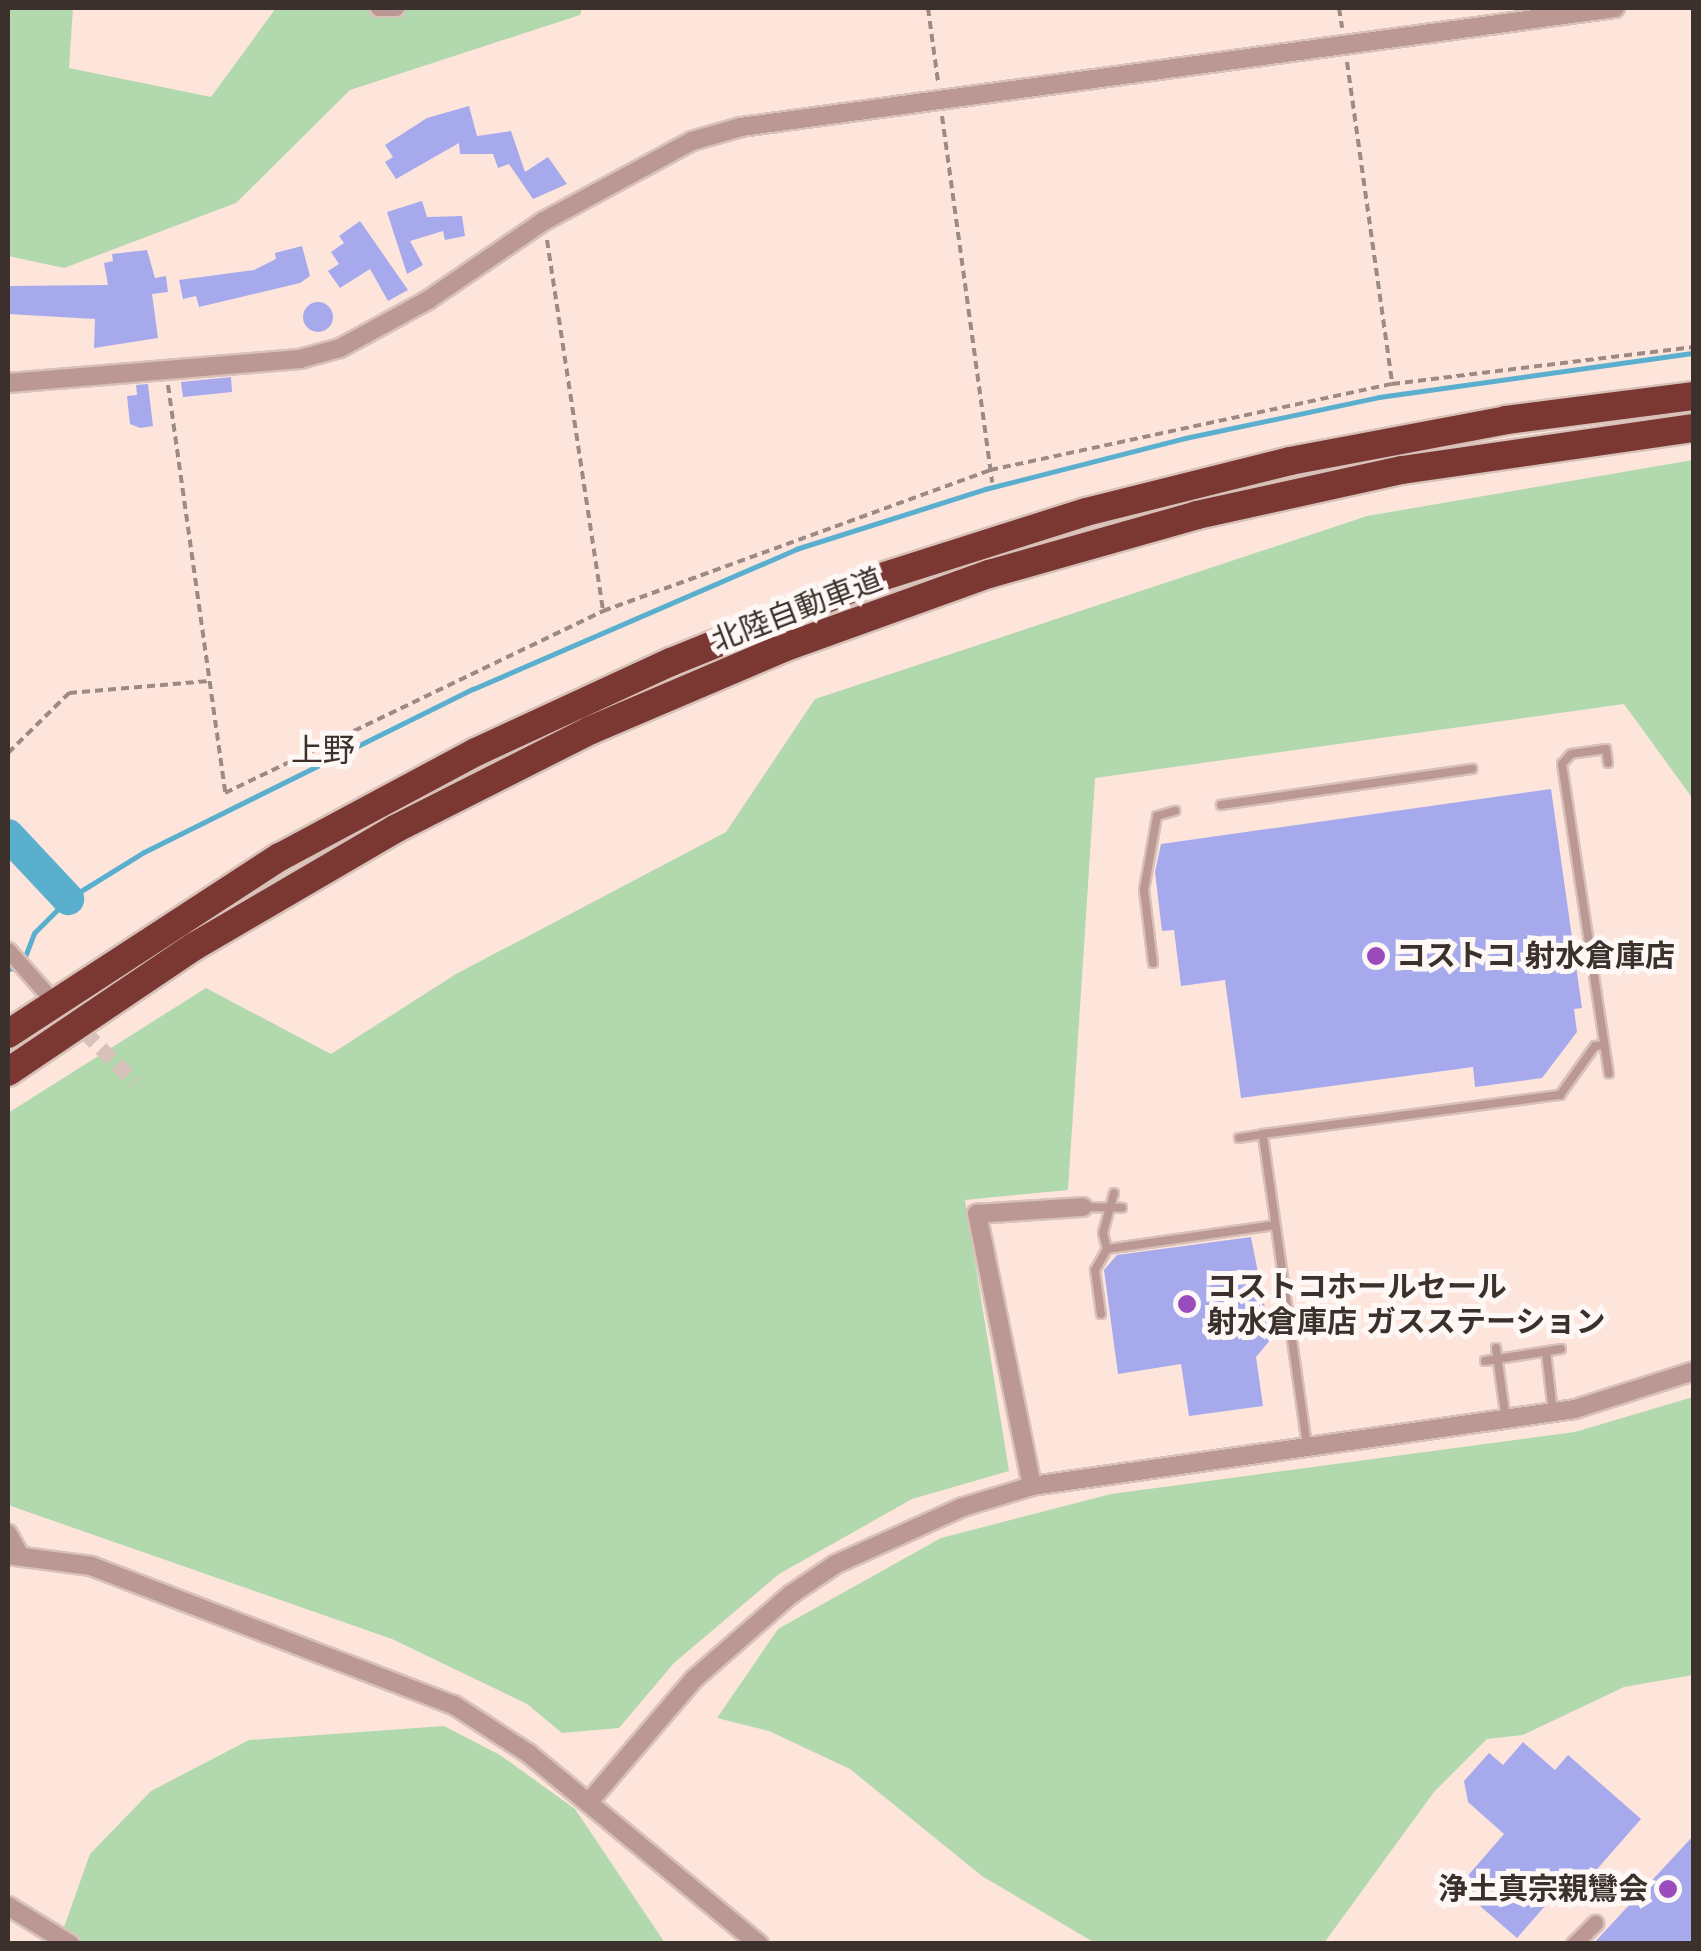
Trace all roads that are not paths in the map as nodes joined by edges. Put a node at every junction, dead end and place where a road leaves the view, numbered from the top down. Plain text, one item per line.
1 (378, 8) edge
2 (396, 8) edge
3 (1615, 8) edge
4 (8, 383) edge
5 (1694, 396) edge
6 (1694, 428) edge
7 (1608, 763) dead end
8 (1472, 769) dead end
9 (1221, 805) dead end
10 (1176, 812) dead end
11 (280, 857) junction
12 (8, 950) edge
13 (1152, 963) dead end
14 (46, 993) tunnel mouth
15 (8, 1022) edge
16 (8, 1034) edge
17 (1604, 1045) junction
18 (8, 1072) edge
19 (1609, 1073) dead end
20 (1263, 1134) junction
21 (1239, 1138) dead end
22 (1114, 1193) dead end
23 (1083, 1208) joint
24 (1111, 1208) junction
25 (1122, 1208) dead end
26 (1275, 1224) junction
27 (1107, 1249) junction
28 (1101, 1314) dead end
29 (1496, 1348) dead end
30 (1561, 1349) dead end
31 (1546, 1352) junction
32 (1498, 1359) junction
33 (1484, 1360) dead end
34 (1694, 1371) edge
35 (1554, 1412) junction
36 (1506, 1420) junction
37 (1307, 1445) junction
38 (1032, 1486) junction
39 (8, 1534) edge
40 (13, 1555) edge
41 (588, 1803) junction
42 (8, 1906) edge
43 (1594, 1923) dead end
44 (70, 1944) edge
45 (759, 1944) edge
46 (1574, 1944) edge

1 - 2 street
3 - 4 street
5 - 11 highway, 北陸自動車道
6 - 18 highway, 北陸自動車道
7 - 17 lane
8 - 9 lane
10 - 13 lane
11 - 15 highway
11 - 16 highway, 北陸自動車道
12 - 14 street
17 - 19 lane
17 - 20 lane
20 - 21 lane
20 - 26 lane
22 - 24 lane
23 - 24 lane
23 - 38 street
24 - 25 lane
24 - 27 lane
26 - 27 lane
26 - 37 lane
27 - 28 lane
29 - 32 lane
30 - 31 lane
31 - 32 lane
31 - 35 lane
32 - 33 lane
32 - 36 lane
34 - 35 street
35 - 36 street
36 - 37 street
37 - 38 street
38 - 41 street
39 - 40 street
40 - 41 street
41 - 45 street
42 - 44 street
43 - 46 street

